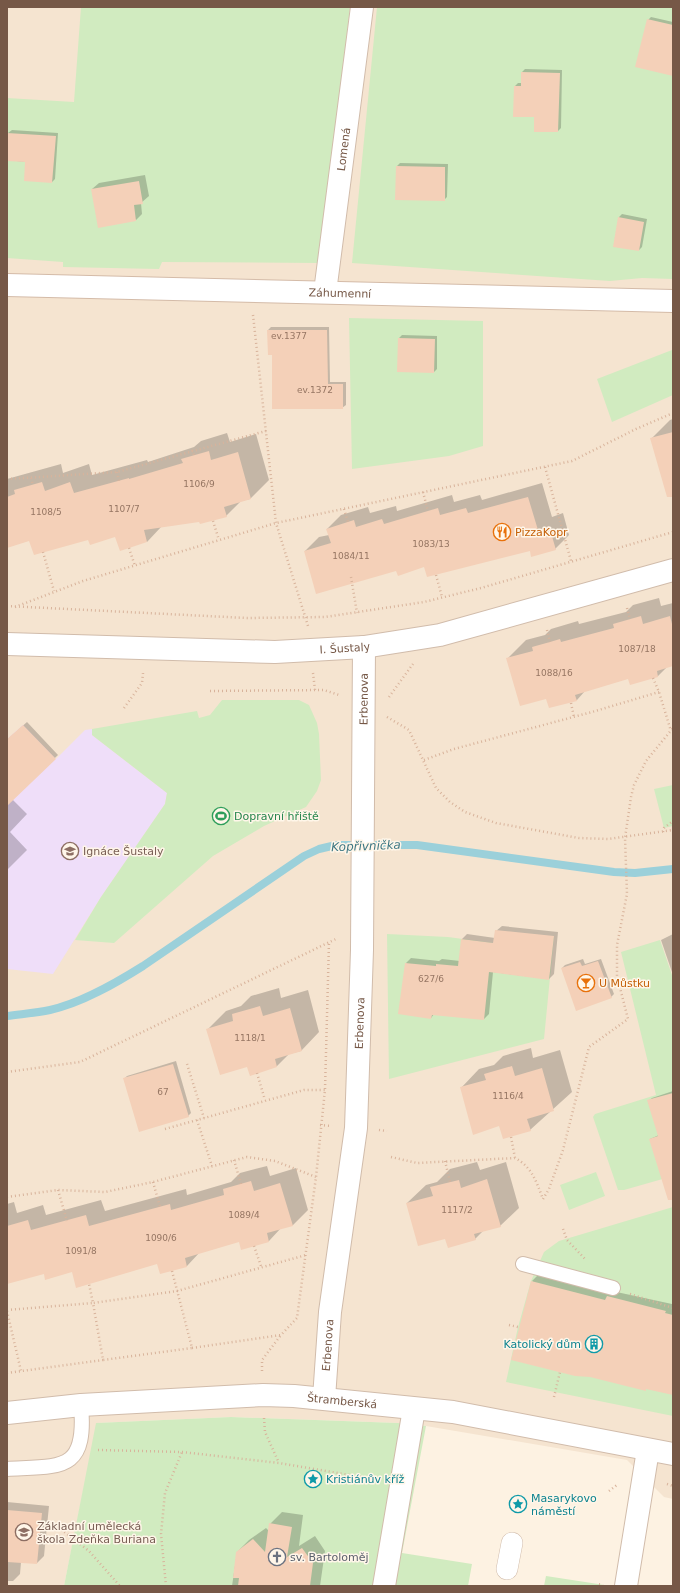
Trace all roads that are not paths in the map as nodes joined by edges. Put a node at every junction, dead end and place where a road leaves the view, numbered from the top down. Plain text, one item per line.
1 (362, 7) edge
2 (7, 285) edge
3 (325, 292) junction
4 (673, 301) edge
5 (673, 570) edge
6 (7, 644) edge
7 (364, 647) junction
8 (523, 1264) dead end
9 (613, 1288) dead end
10 (324, 1398) junction
11 (81, 1405) junction
12 (414, 1409) junction
13 (7, 1413) edge
14 (648, 1450) junction
15 (673, 1454) edge
16 (7, 1469) edge
17 (512, 1543) dead end
18 (506, 1576) edge
19 (384, 1586) edge
20 (626, 1586) edge

1 - 3 street, Lomená
2 - 3 street, Záhumenní
3 - 4 street, Záhumenní
5 - 7 street, I. Šustaly
6 - 7 street, I. Šustaly
7 - 10 street, Erbenova
8 - 9 lane
10 - 11 street, Štramberská
10 - 12 street, Štramberská
11 - 13 street, Štramberská
11 - 16 lane
12 - 14 street, Štramberská
12 - 19 street
14 - 15 street, Štramberská
14 - 20 street
17 - 18 street

